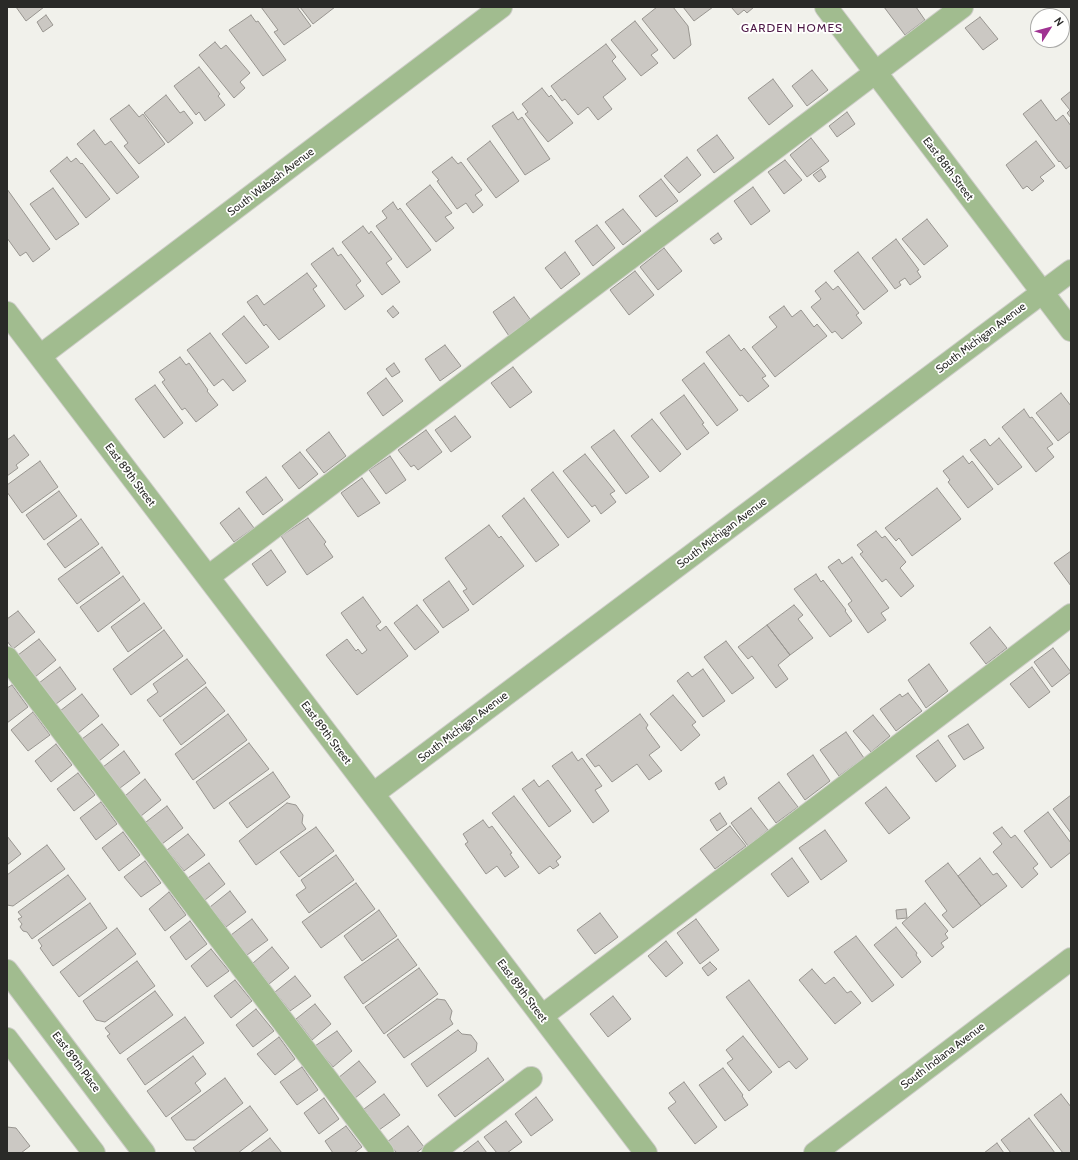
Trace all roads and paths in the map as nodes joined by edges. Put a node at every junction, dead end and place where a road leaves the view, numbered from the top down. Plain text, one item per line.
1 (501, 7) edge
2 (826, 7) edge
3 (962, 7) edge
4 (875, 72) junction
5 (1071, 271) edge
6 (1042, 293) junction
7 (7, 313) edge
8 (1071, 330) edge
9 (40, 356) junction
10 (208, 577) junction
11 (1071, 615) edge
12 (7, 658) edge
13 (373, 794) junction
14 (1071, 959) edge
15 (7, 971) edge
16 (542, 1016) junction
17 (7, 1039) edge
18 (531, 1078) dead end
19 (94, 1153) edge
20 (144, 1153) edge
21 (384, 1153) edge
22 (433, 1153) edge
23 (646, 1153) edge
24 (815, 1153) edge

1 - 9 street, South Wabash Avenue
2 - 4 street, East 88th Street
3 - 4 street
4 - 6 street, East 88th Street
4 - 10 street
5 - 6 street, South Michigan Avenue
6 - 8 street, East 88th Street
6 - 13 street, South Michigan Avenue
7 - 9 street, East 89th Street
9 - 10 street, East 89th Street
10 - 13 street, East 89th Street
11 - 16 street
12 - 21 street
13 - 16 street, East 89th Street
14 - 24 street, South Indiana Avenue
15 - 20 street, East 89th Place
16 - 23 street, East 89th Street
17 - 19 street
18 - 22 street

